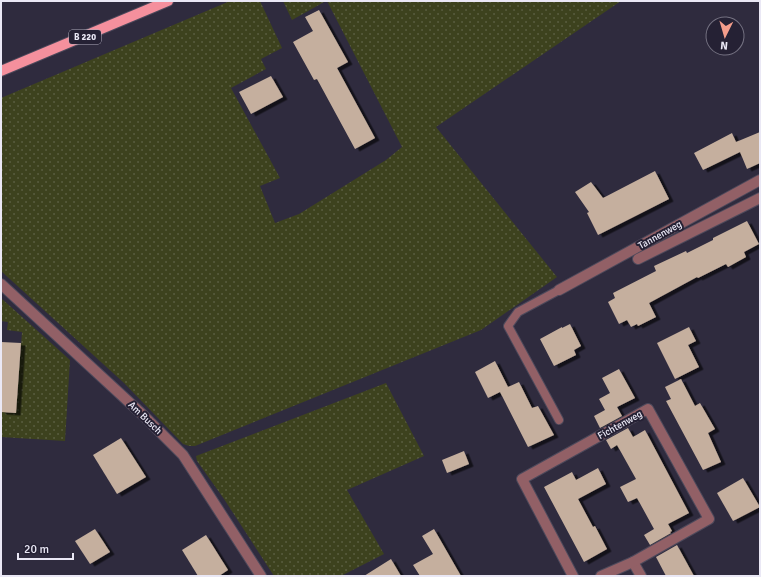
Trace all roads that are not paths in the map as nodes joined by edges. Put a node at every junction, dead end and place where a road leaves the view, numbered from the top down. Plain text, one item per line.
1 (168, 1) edge
2 (1, 71) edge
3 (760, 180) edge
4 (760, 198) edge
5 (638, 259) dead end
6 (1, 284) edge
7 (559, 290) joint
8 (560, 420) dead end
9 (633, 562) junction
10 (261, 576) edge
11 (573, 576) edge
12 (601, 576) edge
13 (640, 576) edge

1 - 2 main road, B 220
3 - 7 street, Tannenweg
4 - 5 street, Tannenweg
6 - 10 street, Am Busch
7 - 8 lane
9 - 11 street, Fichtenweg
9 - 12 street, Fichtenweg
9 - 13 street

